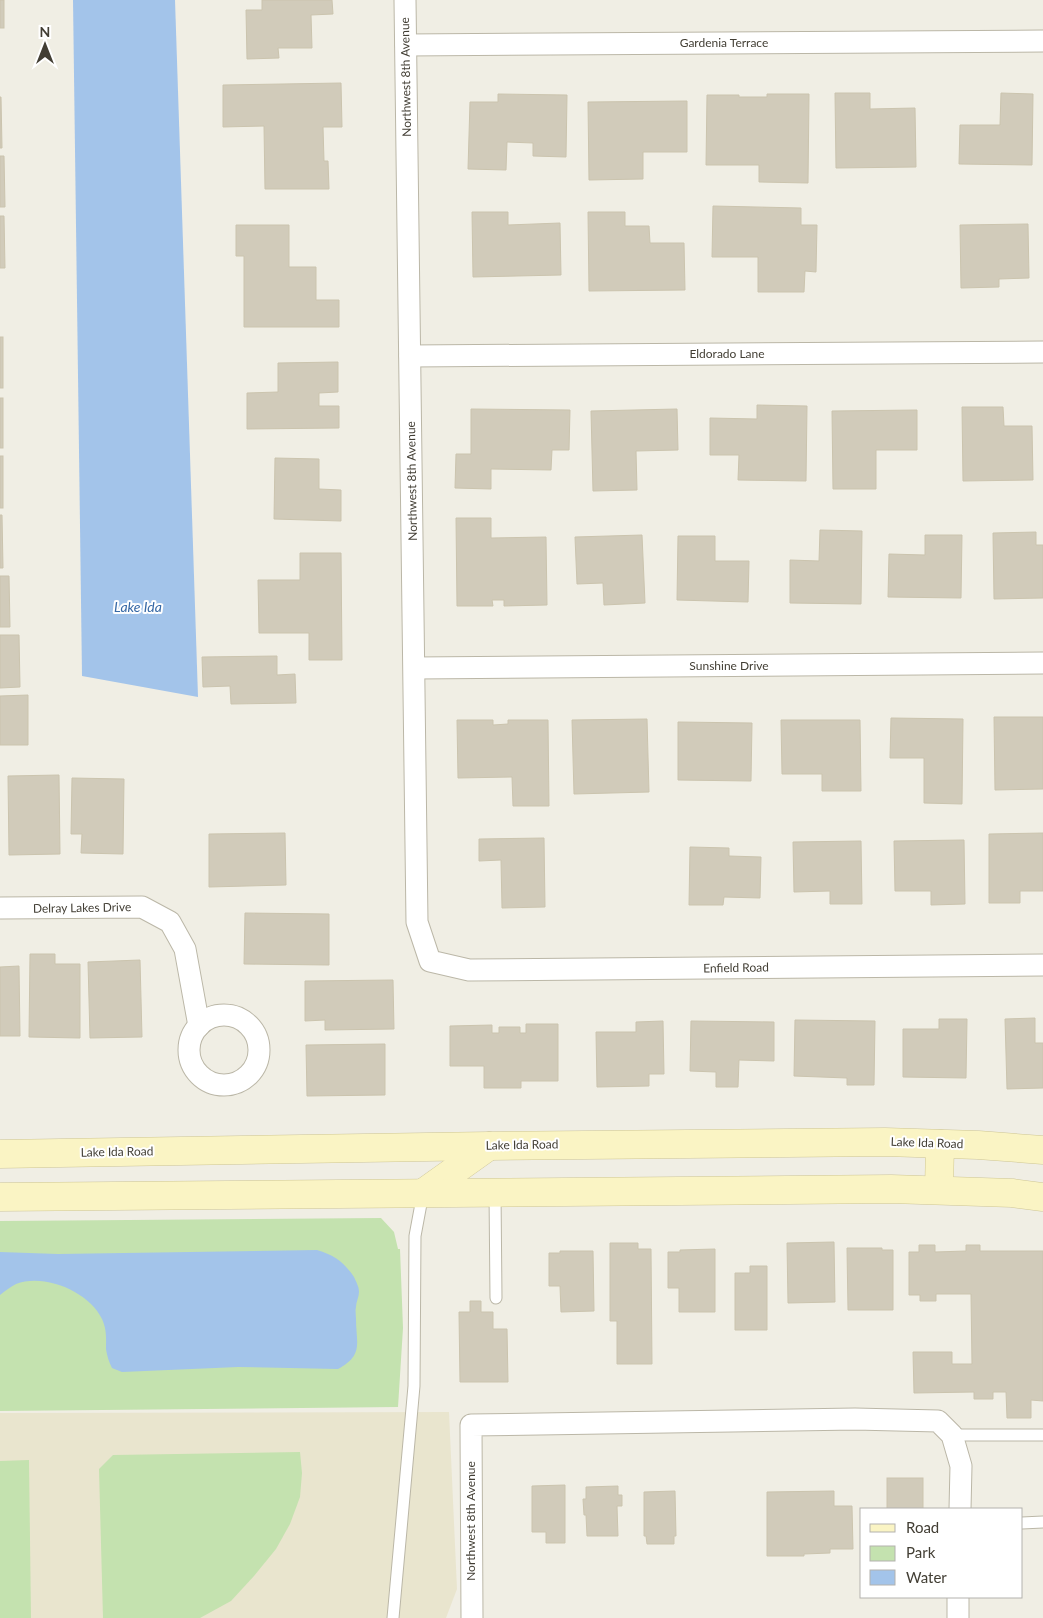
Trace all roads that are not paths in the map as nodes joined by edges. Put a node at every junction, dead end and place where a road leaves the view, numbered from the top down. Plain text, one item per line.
1 (405, 0) edge
2 (1043, 40) edge
3 (406, 45) junction
4 (1043, 352) edge
5 (410, 356) junction
6 (1043, 664) edge
7 (415, 668) junction
8 (0, 908) edge
9 (430, 961) joint
10 (1043, 965) edge
11 (199, 1026) dead end
12 (940, 1144) junction
13 (489, 1146) junction
14 (1043, 1150) edge
15 (0, 1154) edge
16 (939, 1190) junction
17 (495, 1192) junction
18 (423, 1193) junction
19 (0, 1197) edge
20 (1043, 1197) edge
21 (496, 1298) dead end
22 (952, 1435) junction
23 (1043, 1435) edge
24 (960, 1508) edge
25 (1023, 1522) edge
26 (1043, 1522) edge
27 (958, 1598) edge
28 (393, 1618) edge
29 (472, 1618) edge
30 (958, 1618) edge

1 - 3 street, Northwest 8th Avenue
2 - 3 street, Gardenia Terrace
3 - 5 street, Northwest 8th Avenue
4 - 5 street, Eldorado Lane
5 - 7 street, Northwest 8th Avenue
6 - 7 street, Sunshine Drive
7 - 9 street, Northwest 8th Avenue
8 - 11 street, Delray Lakes Drive
9 - 10 street, Enfield Road
12 - 13 street, Lake Ida Road
12 - 14 street, Lake Ida Road
12 - 16 street
13 - 15 street, Lake Ida Road
13 - 18 street
16 - 17 street
16 - 20 street
17 - 18 street
17 - 21 lane
18 - 19 street
18 - 28 lane
22 - 23 lane
22 - 24 street
22 - 29 street, Northwest 8th Avenue
25 - 26 lane
27 - 30 street

